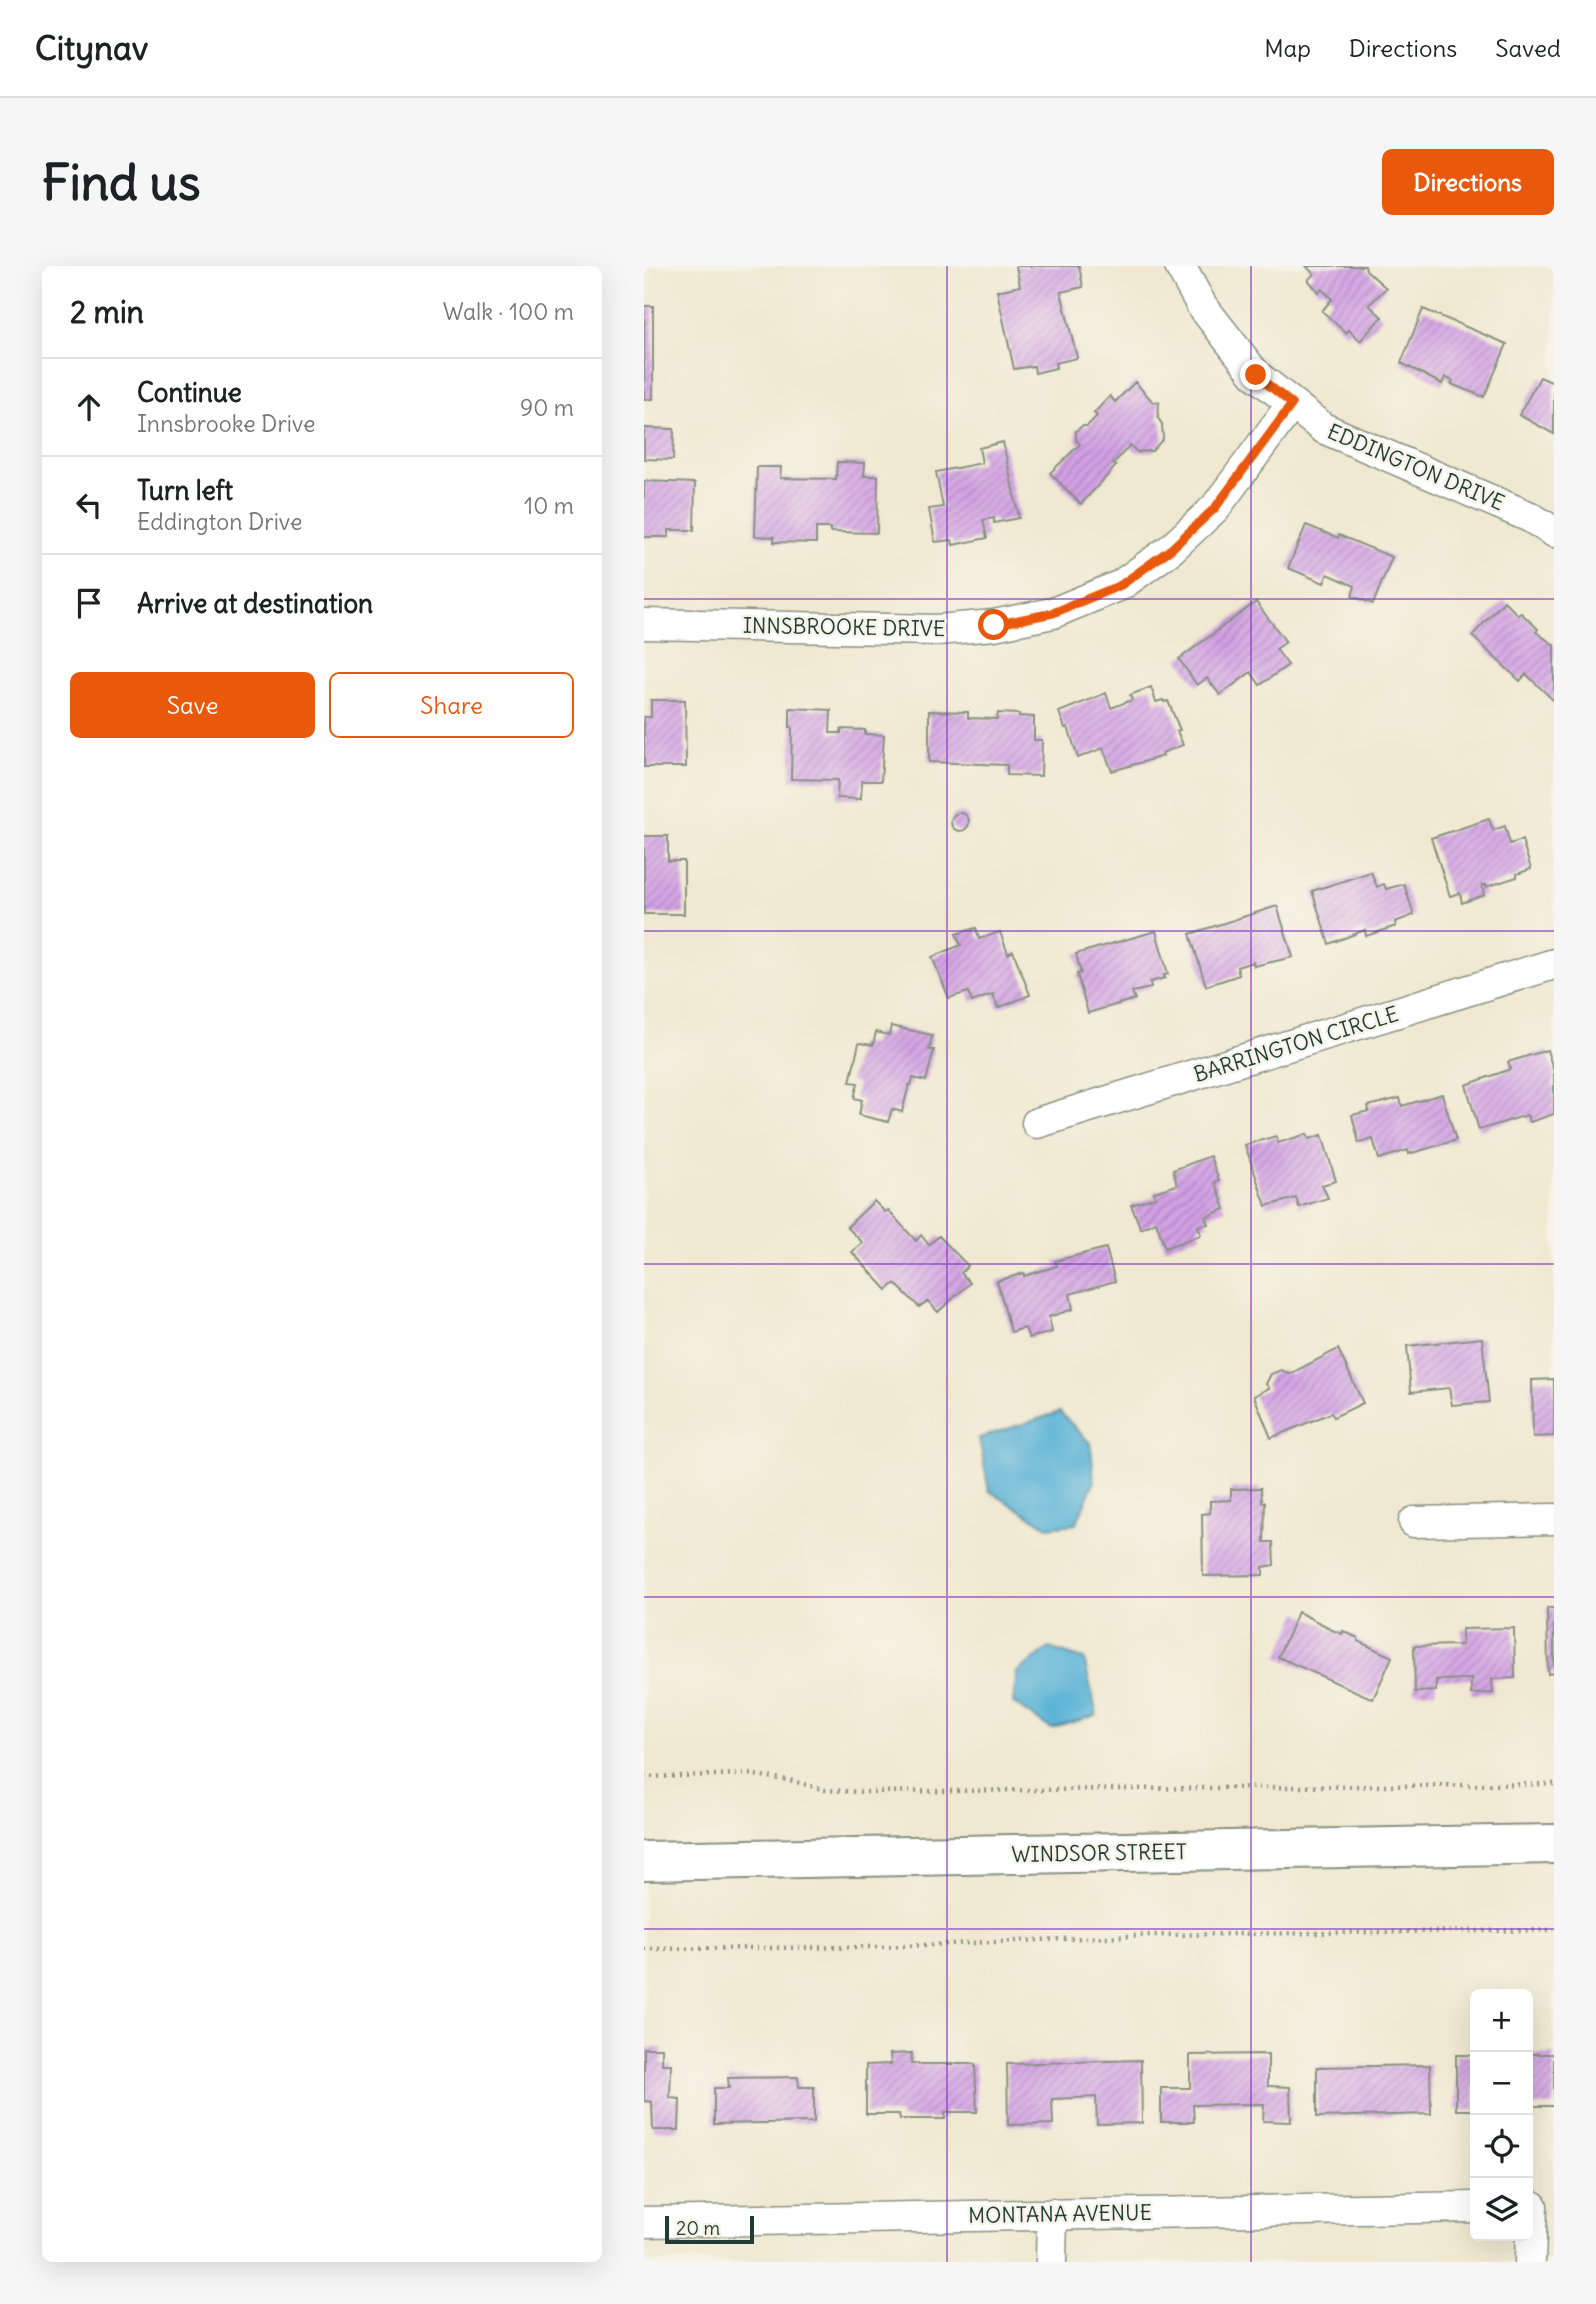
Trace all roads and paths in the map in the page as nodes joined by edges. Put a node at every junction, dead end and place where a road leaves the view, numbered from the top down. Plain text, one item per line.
1 (1180, 266) edge
2 (1292, 404) junction
3 (1554, 531) edge
4 (644, 624) edge
5 (1554, 964) edge
6 (1037, 1123) dead end
7 (1554, 1519) edge
8 (1414, 1522) dead end
9 (644, 1777) edge
10 (1554, 1784) edge
11 (1554, 1844) edge
12 (644, 1861) edge
13 (1554, 1930) edge
14 (644, 1949) edge
15 (1538, 2205) edge
16 (1470, 2207) edge
17 (1052, 2214) junction
18 (644, 2222) edge
19 (1051, 2262) edge
20 (1530, 2262) edge

1 - 2 street, EDDINGTON DRIVE
2 - 3 street, EDDINGTON DRIVE
2 - 4 street, INNSBROOKE DRIVE
5 - 6 street, BARRINGTON CIRCLE
7 - 8 street
9 - 10 path
11 - 12 main road, WINDSOR STREET
13 - 14 path
15 - 20 street
16 - 17 street, MONTANA AVENUE
17 - 18 street, MONTANA AVENUE
17 - 19 street

